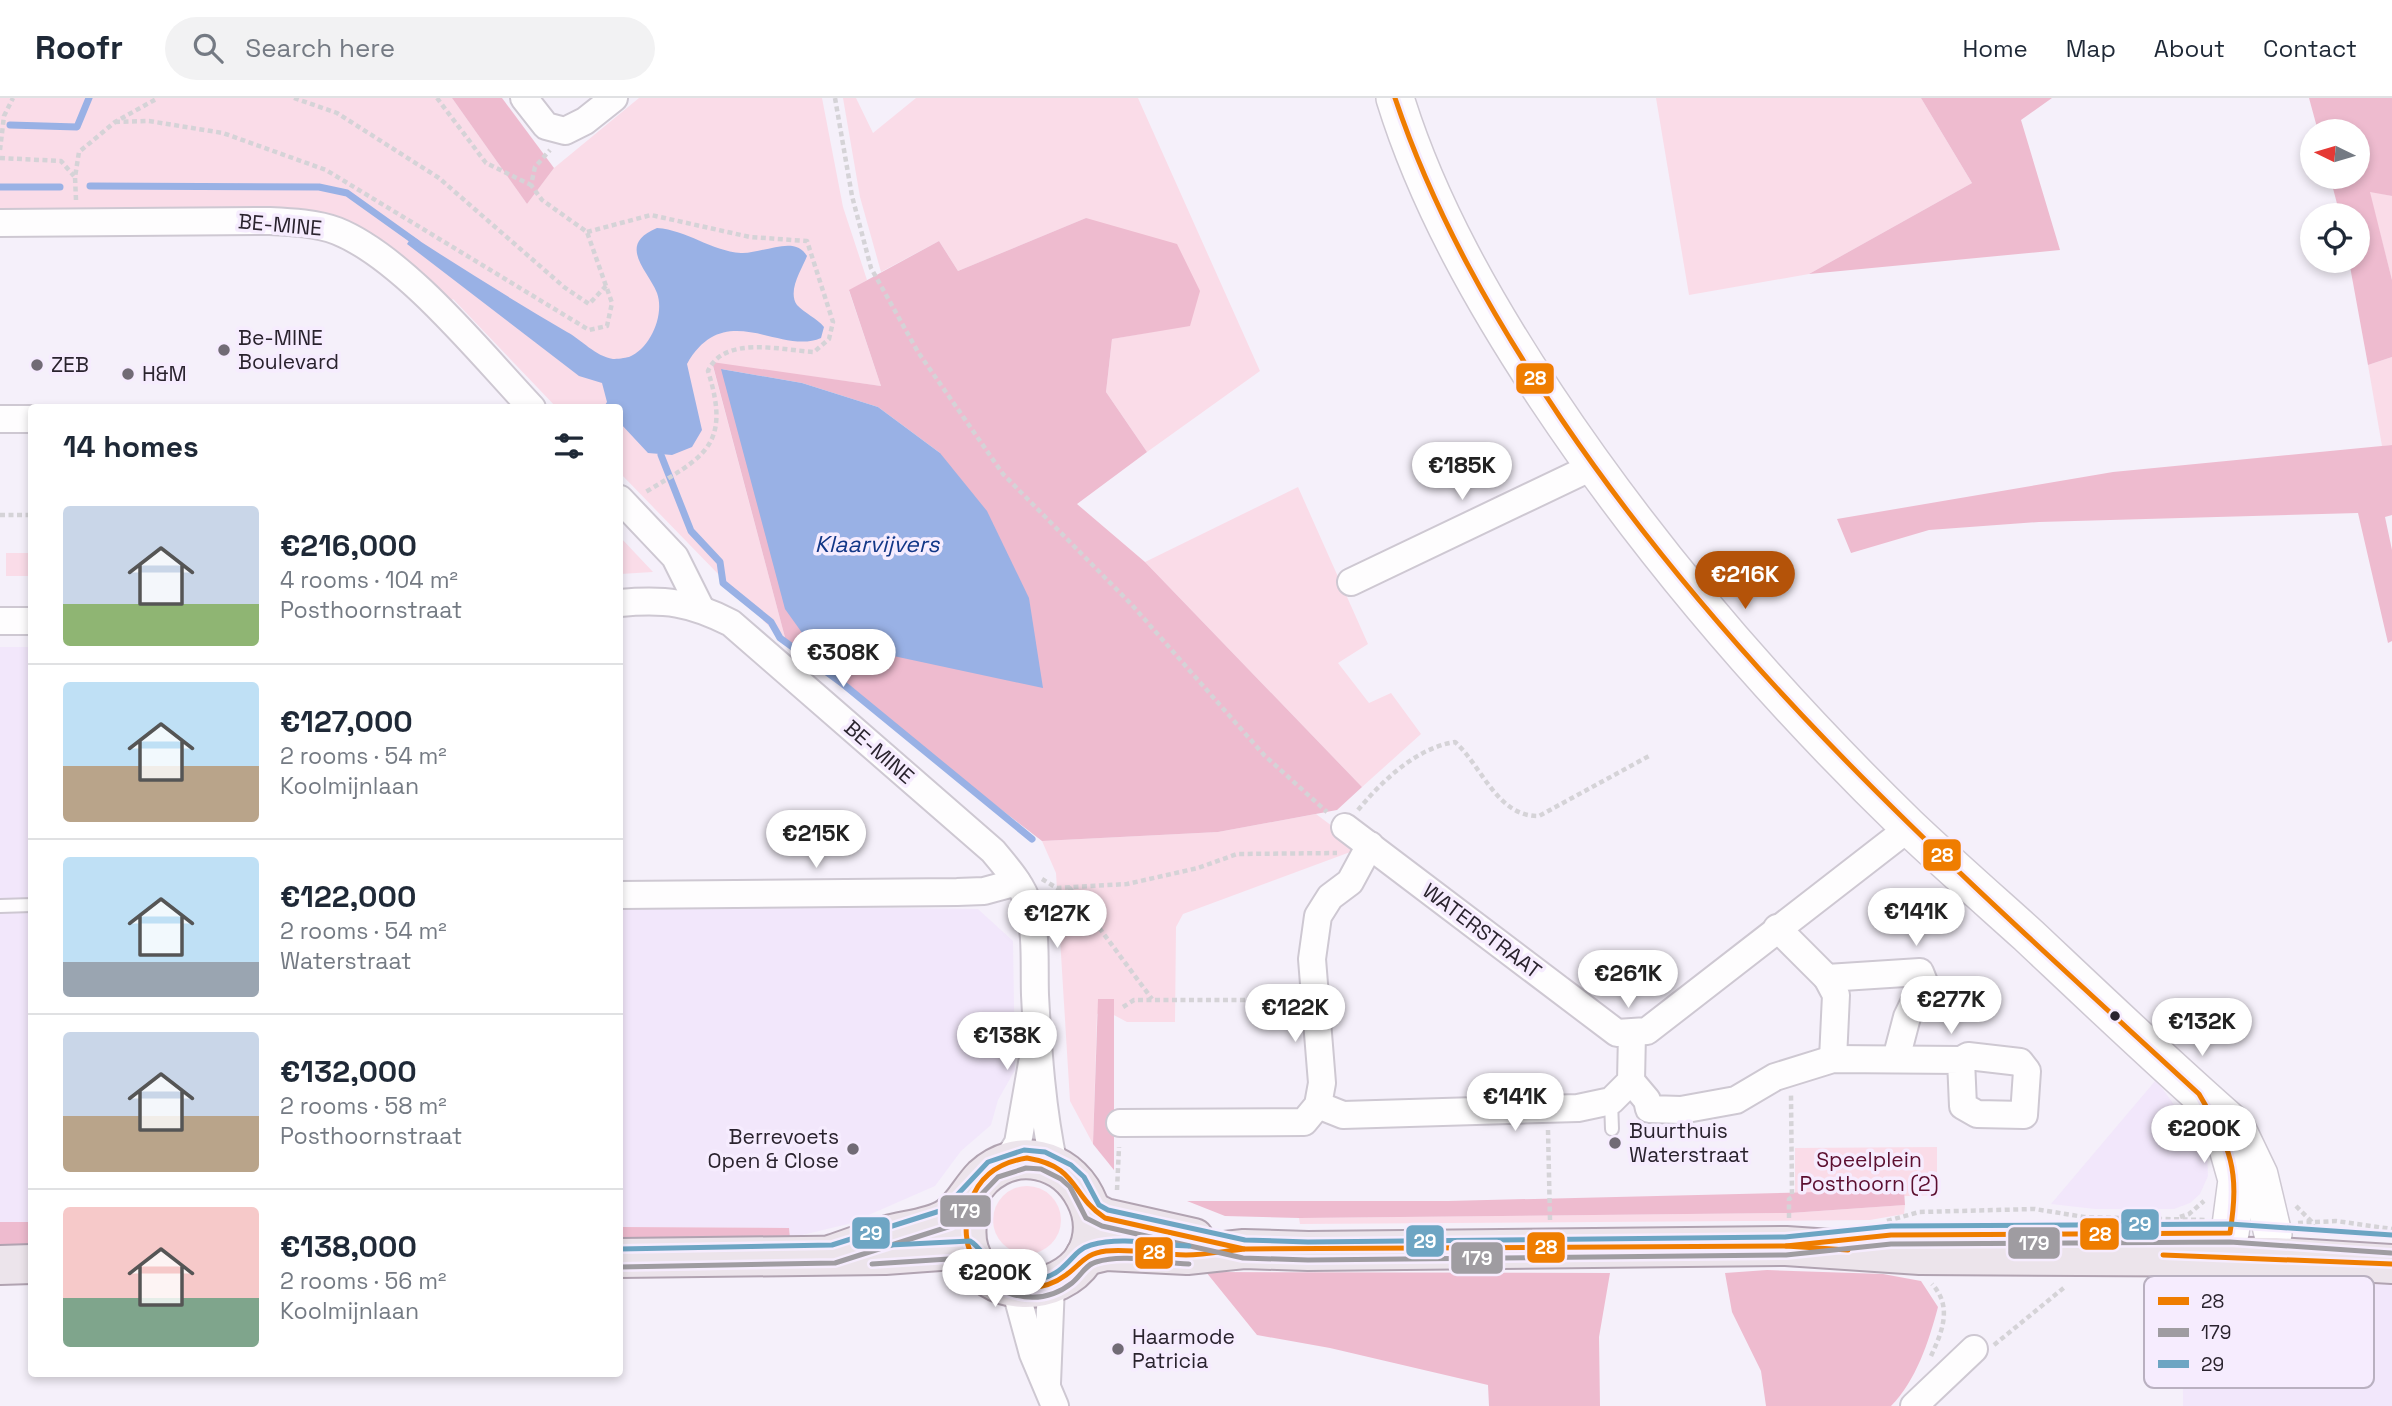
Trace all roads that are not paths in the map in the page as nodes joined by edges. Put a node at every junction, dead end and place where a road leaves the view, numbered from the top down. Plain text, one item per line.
1 (524, 98) edge
2 (614, 98) edge
3 (1395, 98) edge
4 (0, 223) edge
5 (528, 404) edge
6 (0, 419) edge
7 (28, 419) edge
8 (1594, 466) junction
9 (623, 502) edge
10 (1351, 582) dead end
11 (623, 603) edge
12 (700, 607) junction
13 (0, 621) edge
14 (28, 621) edge
15 (1345, 827) road end
16 (1910, 827) junction
17 (1368, 848) junction
18 (1027, 880) junction
19 (623, 895) edge
20 (28, 905) edge
21 (0, 906) edge
22 (1777, 928) junction
23 (1827, 978) junction
24 (1632, 1033) junction
25 (1037, 1034) junction
26 (1833, 1059) junction
27 (1896, 1059) junction
28 (1961, 1060) dead end
29 (1631, 1081) junction
30 (2199, 1094) junction
31 (1611, 1101) junction
32 (1318, 1105) junction
33 (1120, 1123) road end
34 (1612, 1129) dead end
35 (1006, 1162) junction
36 (1054, 1165) junction
37 (972, 1192) junction
38 (1105, 1205) junction
39 (2230, 1233) junction
40 (2273, 1234) junction
41 (1788, 1236) junction
42 (2392, 1244) edge
43 (968, 1249) junction
44 (1244, 1249) junction
45 (833, 1254) junction
46 (1085, 1256) junction
47 (623, 1258) edge
48 (28, 1264) edge
49 (2392, 1264) edge
50 (0, 1265) edge
51 (1033, 1286) junction
52 (1974, 1349) road end
53 (1051, 1395) edge
54 (1920, 1400) edge

1 - 2 street
3 - 8 street
4 - 5 street, BE-MINE
6 - 7 street
8 - 10 street
8 - 16 street
9 - 12 street
11 - 12 street, BE-MINE
12 - 18 street, BE-MINE
13 - 14 street
15 - 17 street, WATERSTRAAT
16 - 22 street
16 - 30 street
17 - 24 street, WATERSTRAAT
17 - 32 street
18 - 19 street
18 - 25 street, BE-MINE
20 - 21 lane
22 - 23 street
22 - 24 street
23 - 26 street
23 - 27 street
24 - 29 street
25 - 35 street
25 - 36 street
26 - 27 street
26 - 29 street
27 - 28 street
29 - 31 street
30 - 39 street
30 - 40 street
31 - 32 street
31 - 34 lane
32 - 33 street
35 - 36 main road
35 - 37 main road
36 - 38 main road
37 - 43 main road
37 - 45 main road
38 - 44 main road
38 - 46 main road
39 - 40 main road
39 - 41 main road
40 - 42 main road
41 - 44 main road
41 - 49 main road
43 - 45 main road
43 - 51 main road
44 - 46 main road
45 - 47 main road
46 - 51 main road
48 - 50 main road
51 - 53 street
51 - 53 street
52 - 54 street

